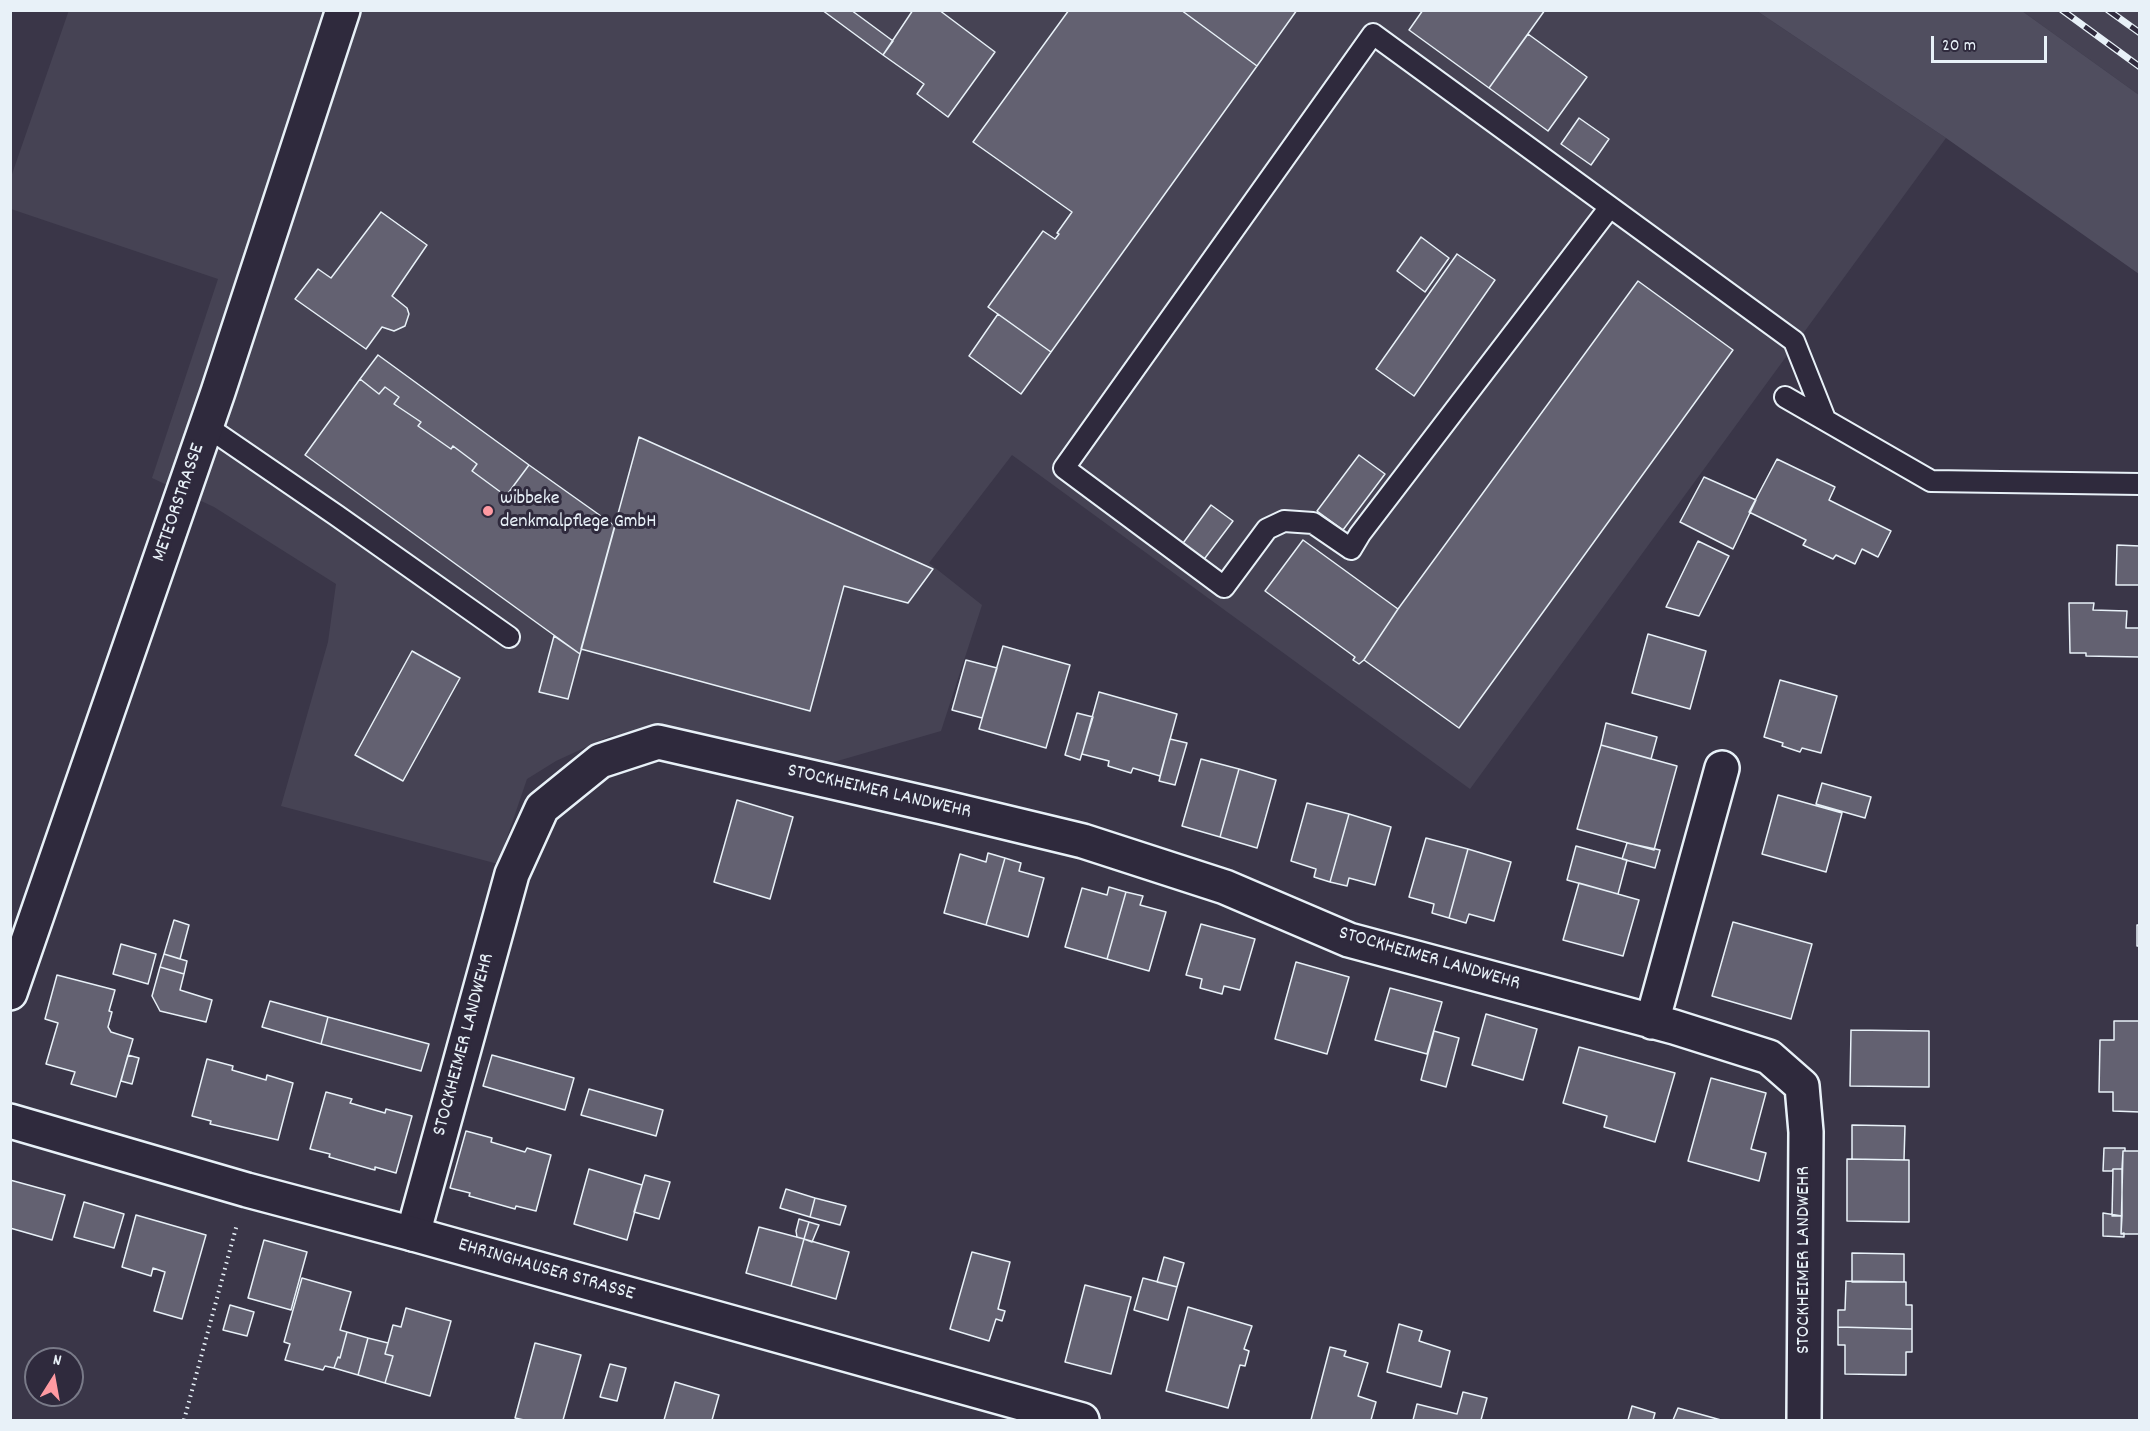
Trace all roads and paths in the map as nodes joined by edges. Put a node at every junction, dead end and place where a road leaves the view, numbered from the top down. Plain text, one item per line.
1 (343, 10) edge
2 (1610, 207) junction
3 (1785, 396) dead end
4 (1826, 419) junction
5 (206, 426) junction
6 (2139, 484) edge
7 (509, 637) dead end
8 (1722, 768) dead end
9 (10, 993) edge
10 (1653, 1022) junction
11 (10, 1120) edge
12 (247, 1190) junction
13 (413, 1234) junction
14 (184, 1420) edge
15 (1082, 1420) edge
16 (1804, 1420) edge

1 - 5 street, METEORSTRASSE
2 - 2 lane
2 - 4 lane
3 - 4 lane
4 - 6 lane
5 - 7 lane
5 - 9 street, METEORSTRASSE
8 - 10 street
10 - 13 street, STOCKHEIMER LANDWEHR
10 - 16 street, STOCKHEIMER LANDWEHR
11 - 12 street, EHRINGHAUSER STRASSE
12 - 13 street, EHRINGHAUSER STRASSE
12 - 14 path
13 - 15 street, EHRINGHAUSER STRASSE

